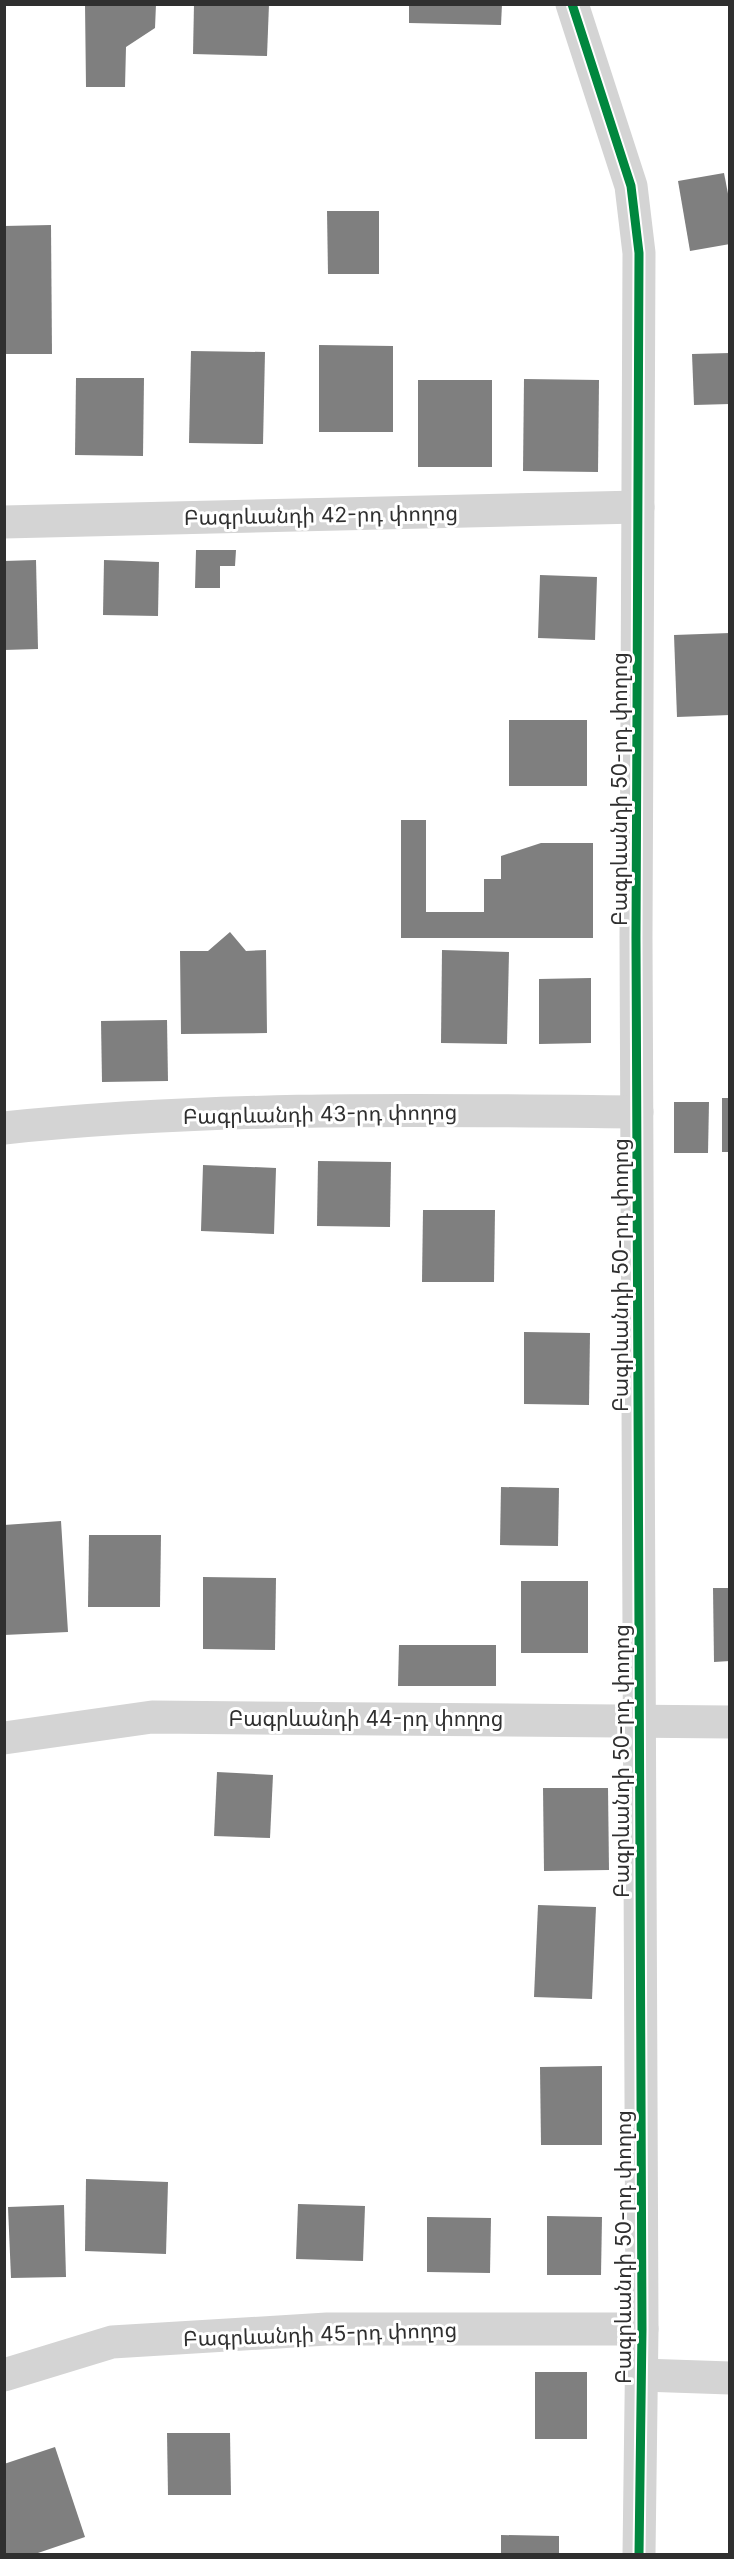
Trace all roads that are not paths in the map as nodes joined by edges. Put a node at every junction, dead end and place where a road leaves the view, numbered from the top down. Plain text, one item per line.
1 (572, 4) edge
2 (638, 507) junction
3 (4, 522) edge
4 (637, 1112) junction
5 (4, 1128) edge
6 (639, 1720) junction
7 (729, 1722) edge
8 (4, 1738) edge
9 (642, 2330) junction
10 (642, 2375) junction
11 (4, 2376) edge
12 (729, 2378) edge
13 (639, 2554) edge

1 - 2 street, Բագրևանդի 50-րդ փողոց
2 - 3 street, Բագրևանդի 42-րդ փողոց
2 - 4 street, Բագրևանդի 50-րդ փողոց
4 - 5 street, Բագրևանդի 43-րդ փողոց
4 - 6 street, Բագրևանդի 50-րդ փողոց
6 - 7 street, Բագրևանդի 44-րդ փողոց
6 - 8 street, Բագրևանդի 44-րդ փողոց
6 - 9 street, Բագրևանդի 50-րդ փողոց
9 - 10 street, Բագրևանդի 50-րդ փողոց
9 - 11 street, Բագրևանդի 45-րդ փողոց
10 - 12 street
10 - 13 street, Բագրևանդի 50-րդ փողոց

